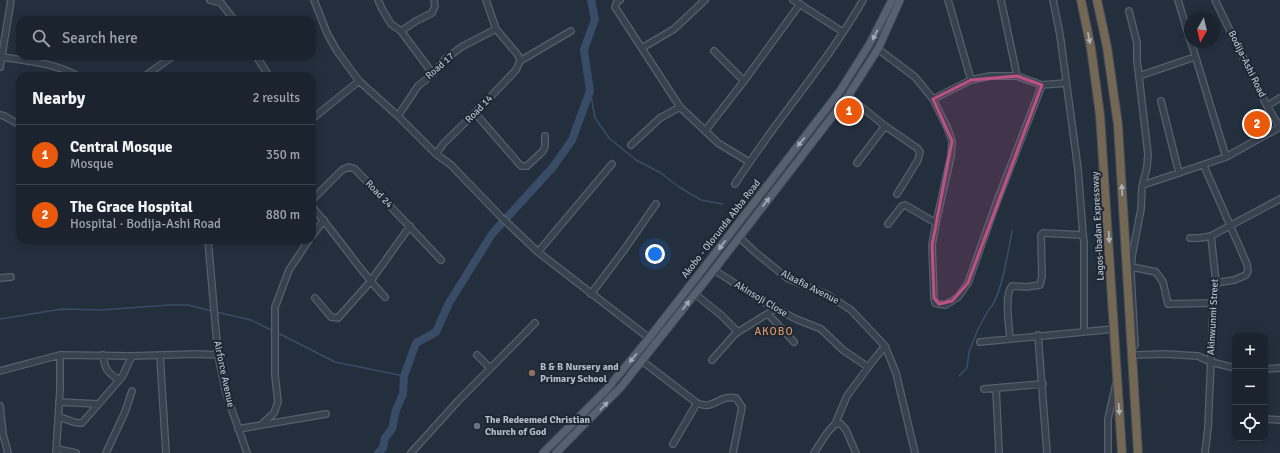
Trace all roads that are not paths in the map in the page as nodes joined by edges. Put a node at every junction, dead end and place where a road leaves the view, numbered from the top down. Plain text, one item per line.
1 (11, 0) edge
2 (210, 0) edge
3 (314, 0) edge
4 (378, 0) edge
5 (434, 0) edge
6 (486, 0) edge
7 (620, 0) edge
8 (706, 0) edge
9 (793, 0) edge
10 (863, 0) edge
11 (892, 0) edge
12 (900, 0) edge
13 (948, 0) edge
14 (1001, 0) edge
15 (1053, 0) edge
16 (1080, 0) edge
17 (1097, 0) edge
18 (1178, 0) edge
19 (1215, 0) edge
20 (800, 4) junction
21 (1129, 11) dead end
22 (231, 16) edge
23 (1184, 20) edge
24 (496, 29) junction
25 (401, 31) junction
26 (571, 32) dead end
27 (843, 32) junction
28 (642, 48) junction
29 (1192, 48) edge
30 (878, 49) junction
31 (714, 51) dead end
32 (2, 57) junction
33 (1195, 57) junction
34 (16, 59) edge
35 (24, 60) edge
36 (167, 60) edge
37 (258, 60) edge
38 (520, 61) junction
39 (0, 67) edge
40 (69, 72) edge
41 (151, 72) edge
42 (264, 72) edge
43 (433, 74) junction
44 (1017, 76) junction
45 (1139, 76) junction
46 (971, 80) junction
47 (359, 81) junction
48 (744, 81) junction
49 (847, 81) junction
50 (1066, 83) junction
51 (1042, 85) junction
52 (854, 86) junction
53 (848, 96) junction
54 (1280, 98) edge
55 (933, 99) junction
56 (1161, 100) dead end
57 (1267, 106) junction
58 (680, 107) junction
59 (475, 113) junction
60 (0, 116) edge
61 (316, 116) edge
62 (398, 116) junction
63 (16, 123) edge
64 (885, 126) junction
65 (1280, 127) edge
66 (705, 131) junction
67 (545, 136) dead end
68 (631, 145) dead end
69 (436, 154) junction
70 (1226, 157) junction
71 (748, 162) junction
72 (857, 163) dead end
73 (612, 164) dead end
74 (1204, 166) junction
75 (1179, 173) junction
76 (735, 184) dead end
77 (1143, 185) junction
78 (897, 194) dead end
79 (316, 196) edge
80 (1280, 199) edge
81 (656, 204) dead end
82 (316, 212) edge
83 (324, 220) junction
84 (936, 223) junction
85 (888, 224) dead end
86 (1230, 225) junction
87 (410, 226) junction
88 (316, 231) edge
89 (1082, 235) junction
90 (1211, 236) junction
91 (739, 237) junction
92 (1190, 238) dead end
93 (208, 244) edge
94 (306, 244) edge
95 (538, 252) junction
96 (441, 260) dead end
97 (1132, 267) junction
98 (714, 270) junction
99 (701, 273) junction
100 (11, 277) dead end
101 (0, 278) edge
102 (708, 278) junction
103 (370, 282) junction
104 (1216, 282) junction
105 (591, 294) junction
106 (695, 294) junction
107 (385, 297) dead end
108 (315, 298) dead end
109 (1214, 303) junction
110 (775, 309) junction
111 (768, 314) junction
112 (535, 323) dead end
113 (1114, 329) junction
114 (1084, 331) junction
115 (738, 332) junction
116 (1038, 335) junction
117 (650, 338) junction
118 (1010, 338) junction
119 (794, 342) dead end
120 (980, 342) dead end
121 (885, 346) junction
122 (60, 355) junction
123 (160, 355) junction
124 (218, 355) junction
125 (477, 355) dead end
126 (1136, 355) junction
127 (103, 356) junction
128 (132, 356) junction
129 (712, 360) dead end
130 (642, 361) junction
131 (1212, 362) junction
132 (868, 367) junction
133 (1232, 367) edge
134 (490, 368) junction
135 (1280, 368) edge
136 (1268, 370) edge
137 (0, 371) edge
138 (1118, 379) junction
139 (119, 380) junction
140 (1043, 384) junction
141 (984, 388) dead end
142 (996, 388) junction
143 (132, 391) dead end
144 (59, 402) junction
145 (697, 403) junction
146 (98, 404) junction
147 (0, 406) edge
148 (326, 414) dead end
149 (58, 417) junction
150 (1268, 419) edge
151 (1280, 420) edge
152 (262, 424) junction
153 (835, 424) junction
154 (238, 429) junction
155 (673, 444) dead end
156 (56, 451) edge
157 (8, 453) edge
158 (76, 453) edge
159 (106, 453) edge
160 (166, 453) edge
161 (247, 453) edge
162 (411, 453) edge
163 (543, 453) edge
164 (556, 453) edge
165 (733, 453) edge
166 (814, 453) edge
167 (856, 453) edge
168 (915, 453) edge
169 (999, 453) edge
170 (1048, 453) edge
171 (1108, 453) edge
172 (1122, 453) edge
173 (1138, 453) edge
174 (1141, 453) edge
175 (1205, 453) edge

1 - 32 street
2 - 22 street
3 - 47 street
4 - 25 street
5 - 25 street
6 - 24 street
7 - 28 street
8 - 28 street
9 - 20 street
10 - 27 street
11 -> 49 main road, Akobo - Olorunda Abba Road
12 - 30 main road, Akobo - Olorunda Abba Road
13 - 46 street
14 - 44 street
15 - 50 street
16 -> 113 highway, Lagos-Ibadan Expressway
173 -> 17 highway
18 - 23 street
19 - 57 street, Bodija-Ashi Road
20 - 27 street
20 - 48 street
21 - 45 street
24 - 38 street
24 - 43 street, Road 17
25 - 43 street
26 - 38 street
27 - 71 street
28 - 58 street
29 - 33 street
30 - 52 main road, Akobo - Olorunda Abba Road
30 - 55 street
31 - 48 street
32 - 34 street
32 - 39 street
33 - 45 street
33 - 70 street
35 - 40 street
36 - 41 street
37 - 42 street
38 - 59 street, Road 14
43 - 62 street, Road 17
44 - 46 street
44 - 51 street
45 - 77 street
46 - 55 street
47 - 61 street
47 - 62 street
48 - 66 street
49 - 52 main road
49 -> 99 main road, Akobo - Olorunda Abba Road
50 - 51 street
50 - 89 street
51 - 84 street
52 - 53 main road, Akobo - Olorunda Abba Road
53 - 64 street
91 -> 53 main road, Akobo - Olorunda Abba Road
54 - 57 street
55 - 84 street
56 - 75 street
57 - 65 street, Bodija-Ashi Road
58 - 66 street
58 - 68 street
59 - 67 street
59 - 69 street, Road 14
60 - 63 street
62 - 69 street
64 - 72 street
64 - 78 street
65 - 70 street
66 - 71 street
69 - 95 street
70 - 74 street
71 - 76 street
73 - 95 street
74 - 75 street
74 - 86 street
75 - 77 street
77 - 97 street
79 - 87 street, Road 24
80 - 86 street
81 - 105 street
82 - 83 street
83 - 88 street
83 - 103 street
84 - 85 street
86 - 90 street
86 - 104 street
87 - 96 street, Road 24
87 - 103 street
89 - 114 street
89 - 118 street
90 - 92 street
90 - 104 street, Akinwunmi Street
91 - 98 main road, Akobo - Olorunda Abba Road
91 - 121 street, Alaafia Avenue
93 - 124 street, Airforce Avenue
94 - 152 street
95 - 105 street
97 - 109 street
97 - 126 street
98 - 102 main road, Akobo - Olorunda Abba Road
98 - 110 street, Akinsoji Close
99 - 102 main road
99 - 117 main road, Akobo - Olorunda Abba Road
100 - 101 street
102 - 106 main road, Akobo - Olorunda Abba Road
103 - 107 street
103 - 108 street
104 - 109 street, Akinwunmi Street
105 - 117 street
106 - 115 street
130 -> 106 main road, Akobo - Olorunda Abba Road
109 - 131 street, Akinwunmi Street
110 - 111 street
110 - 132 street, Akinsoji Close
111 - 115 street
111 - 119 street
112 - 134 street
113 - 114 street
113 - 138 highway, Lagos-Ibadan Expressway
114 - 116 street
115 - 129 street
116 - 118 street
116 - 140 street
117 -> 163 main road, Akobo - Olorunda Abba Road
118 - 120 street
121 - 132 street
121 - 168 street, Alaafia Avenue
122 - 127 street
122 - 137 street
122 - 144 street
123 - 124 street
123 - 128 street
123 - 160 street
124 - 154 street, Airforce Avenue
125 - 134 street
126 - 131 street
126 - 174 street
127 - 128 street
127 - 139 street
128 - 139 street
130 - 145 street
164 -> 130 main road, Akobo - Olorunda Abba Road
131 - 133 street
131 - 175 street, Akinwunmi Street
132 - 153 street
134 - 162 street
135 - 136 street
138 - 171 street
138 -> 172 highway, Lagos-Ibadan Expressway
139 - 146 street
140 - 142 street
140 - 170 street
141 - 142 street
142 - 169 street
143 - 159 street
144 - 146 street
144 - 149 street
145 - 155 street
145 - 165 street
146 - 149 street
147 - 157 street
148 - 152 street
149 - 156 street
150 - 151 street
152 - 154 street
153 - 166 street
153 - 167 street
154 - 161 street, Airforce Avenue
156 - 158 street

